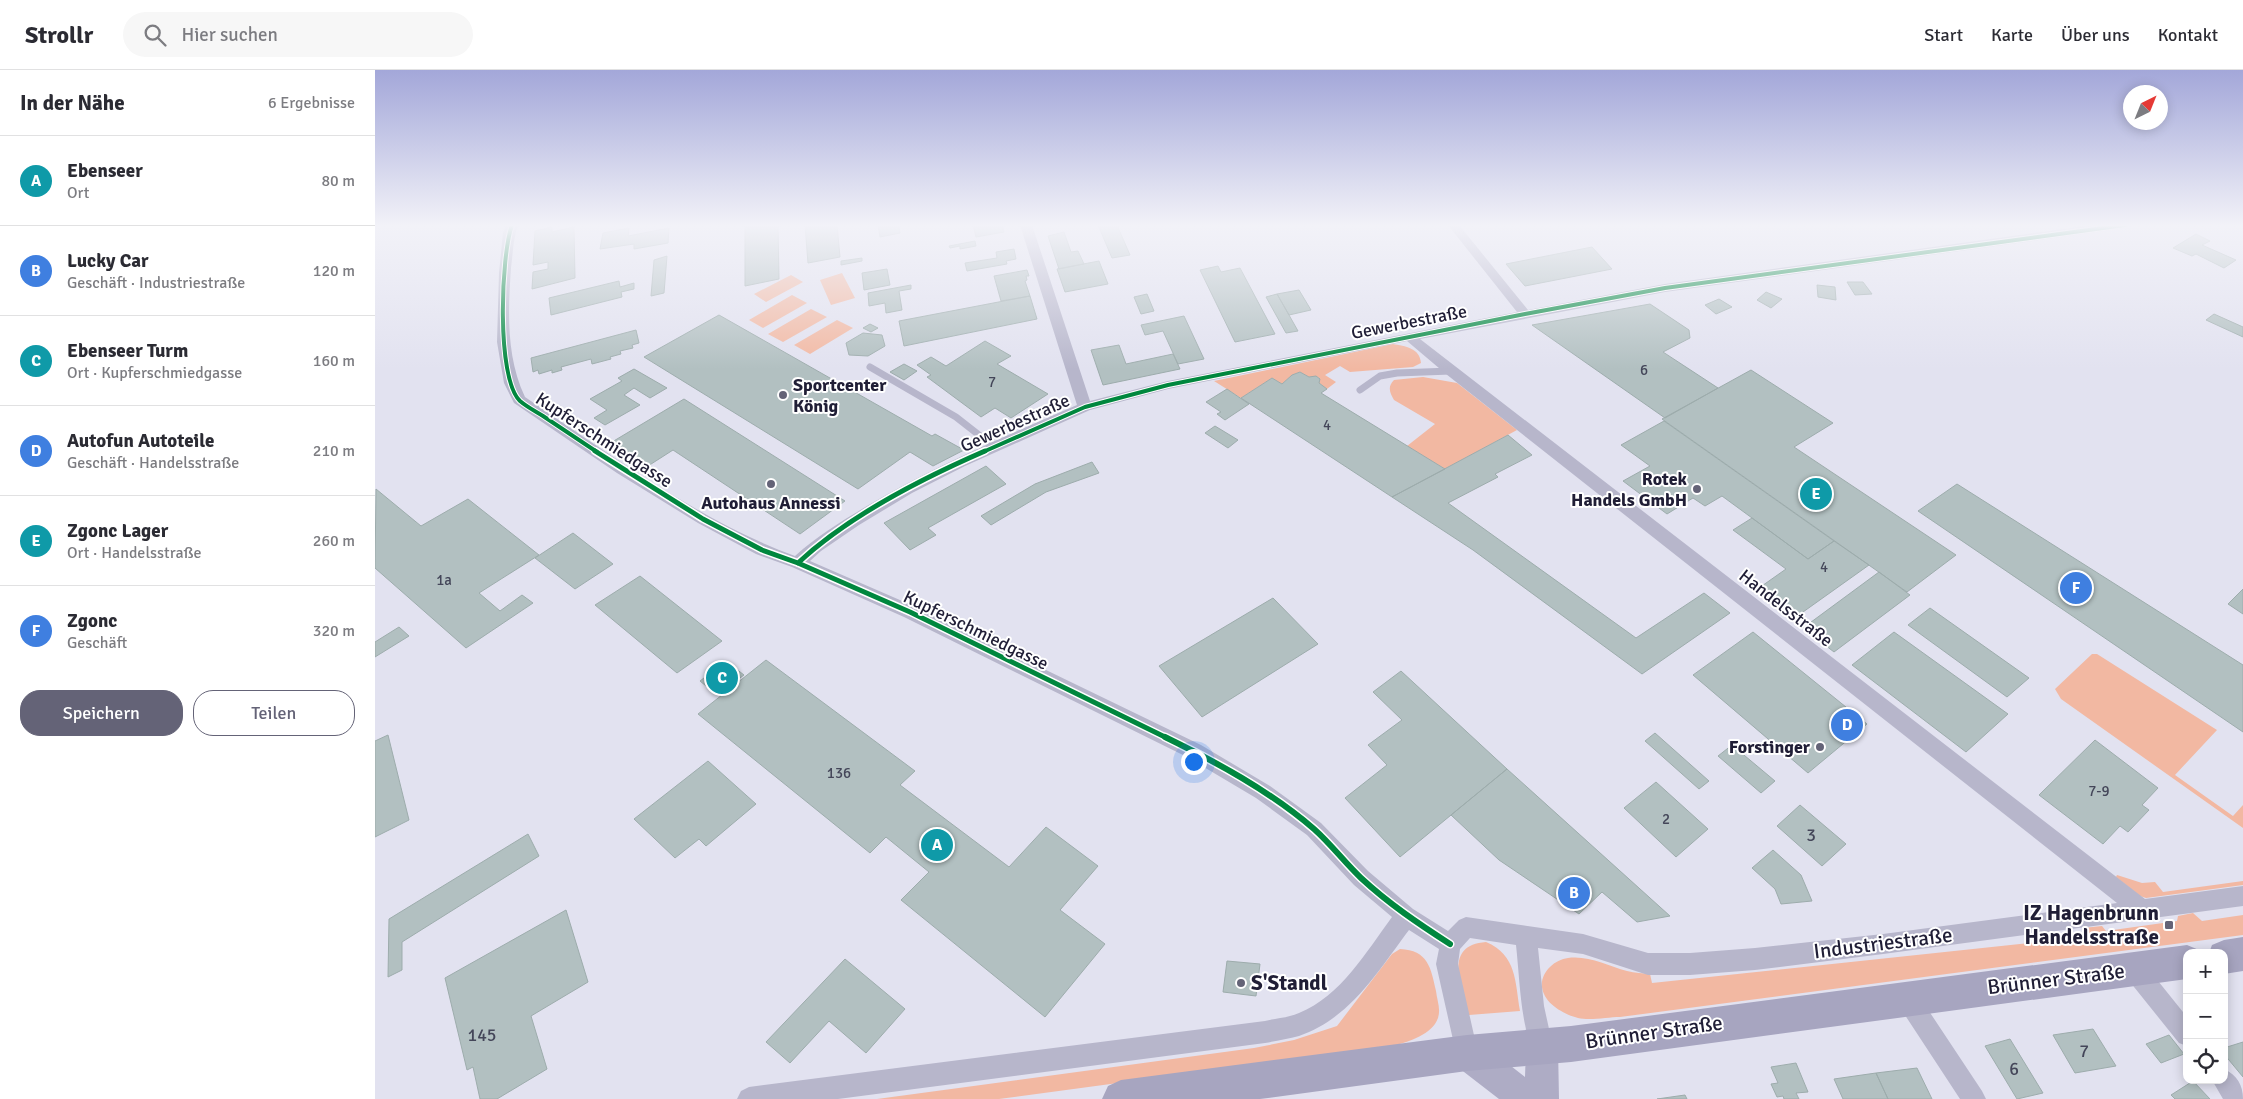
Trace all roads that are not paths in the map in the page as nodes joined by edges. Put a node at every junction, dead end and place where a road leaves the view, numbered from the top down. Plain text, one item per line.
1 (505, 273) edge
2 (1042, 273) edge
3 (1492, 273) edge
4 (1773, 273) edge
5 (1525, 314) junction
6 (1410, 336) junction
7 (870, 367) dead end
8 (1451, 371) junction
9 (1360, 390) dead end
10 (1085, 407) junction
11 (993, 446) junction
12 (798, 563) junction
13 (2243, 896) edge
14 (2140, 908) junction
15 (1406, 916) junction
16 (1526, 935) junction
17 (1450, 944) junction
18 (2243, 954) edge
19 (2228, 956) edge
20 (2183, 963) edge
21 (2133, 969) junction
22 (1907, 998) junction
23 (2183, 1030) edge
24 (1542, 1047) junction
25 (1467, 1053) junction
26 (2226, 1084) edge
27 (749, 1099) edge
28 (1121, 1099) edge
29 (1526, 1099) edge
30 (1542, 1099) edge
31 (1974, 1099) edge
32 (2238, 1099) edge

1 - 12 street, Kupferschmiedgasse
2 - 10 street
3 - 5 street
4 - 5 street, Gewerbestraße
5 - 6 street, Gewerbestraße
6 - 8 street, Handelsstraße
6 - 10 street, Gewerbestraße
7 - 11 lane
8 - 9 lane
8 - 14 street, Handelsstraße
10 - 11 street, Gewerbestraße
11 - 12 street, Gewerbestraße
12 - 15 street, Kupferschmiedgasse
13 - 14 street, Industriestraße
14 - 16 street, Industriestraße
15 - 17 street, Kupferschmiedgasse
15 - 27 street
16 - 17 street
16 - 24 street
17 - 25 street
18 - 19 main road
20 - 21 main road, Brünner Straße
21 - 22 main road, Brünner Straße
21 - 23 street
22 - 24 main road, Brünner Straße
22 - 31 street
24 - 25 main road, Brünner Straße
24 - 30 street
25 - 28 main road, Brünner Straße
25 - 29 street
26 - 32 street

